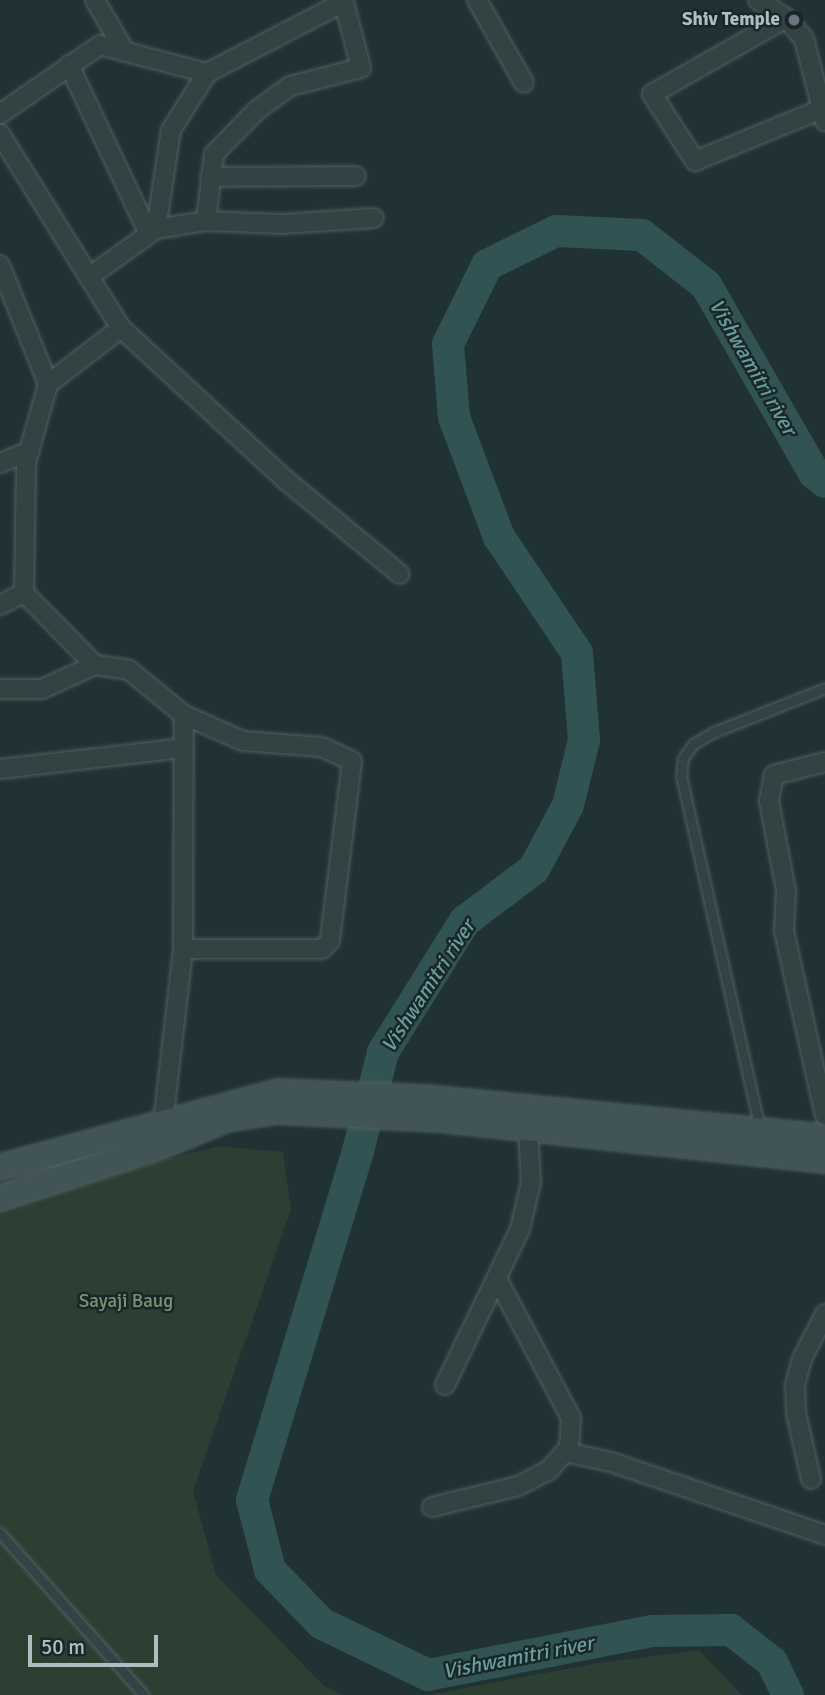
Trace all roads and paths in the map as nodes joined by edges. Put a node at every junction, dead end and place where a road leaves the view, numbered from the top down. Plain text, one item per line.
1 (95, 0) edge
2 (477, 0) edge
3 (758, 0) edge
4 (346, 1) edge
5 (786, 18) junction
6 (125, 52) junction
7 (69, 65) junction
8 (207, 73) junction
9 (524, 83) dead end
10 (0, 114) edge
11 (824, 115) edge
12 (0, 134) edge
13 (356, 176) dead end
14 (210, 177) junction
15 (374, 218) dead end
16 (206, 221) junction
17 (153, 232) junction
18 (0, 265) edge
19 (89, 277) junction
20 (121, 328) junction
21 (48, 384) junction
22 (30, 451) junction
23 (0, 463) edge
24 (400, 574) dead end
25 (24, 593) junction
26 (0, 606) edge
27 (96, 665) junction
28 (0, 688) edge
29 (825, 688) edge
30 (184, 715) junction
31 (183, 748) junction
32 (825, 762) edge
33 (0, 769) edge
34 (183, 949) junction
35 (278, 1102) junction
36 (825, 1116) edge
37 (163, 1123) junction
38 (528, 1128) junction
39 (761, 1131) junction
40 (825, 1137) edge
41 (825, 1160) edge
42 (0, 1167) edge
43 (0, 1198) edge
44 (497, 1278) junction
45 (825, 1314) edge
46 (445, 1385) dead end
47 (565, 1452) junction
48 (811, 1479) dead end
49 (432, 1507) dead end
50 (0, 1533) edge
51 (825, 1535) edge
52 (144, 1695) edge

1 - 6 street
2 - 9 street
3 - 5 street
4 - 8 street
4 - 14 street
5 - 11 street
5 - 11 street
6 - 7 street
6 - 8 street
7 - 10 street
7 - 17 street
8 - 17 street
12 - 19 street
13 - 14 street
14 - 16 street
15 - 16 street
16 - 17 street
17 - 19 street
18 - 21 street
19 - 20 street
20 - 21 street
20 - 24 street
21 - 22 street
22 - 23 street
22 - 25 street
25 - 26 street
25 - 27 street
27 - 28 street
27 - 30 street
29 - 39 lane
30 - 31 street
30 - 34 street
31 - 33 street
31 - 34 street
32 - 36 street
34 - 37 street
35 - 37 street
35 - 38 street
35 - 39 street
35 - 43 street
37 - 42 street
38 - 41 street
38 - 44 street
39 - 40 street
44 - 46 street
44 - 47 street
45 - 48 street
47 - 49 street
47 - 51 street
50 - 52 lane

